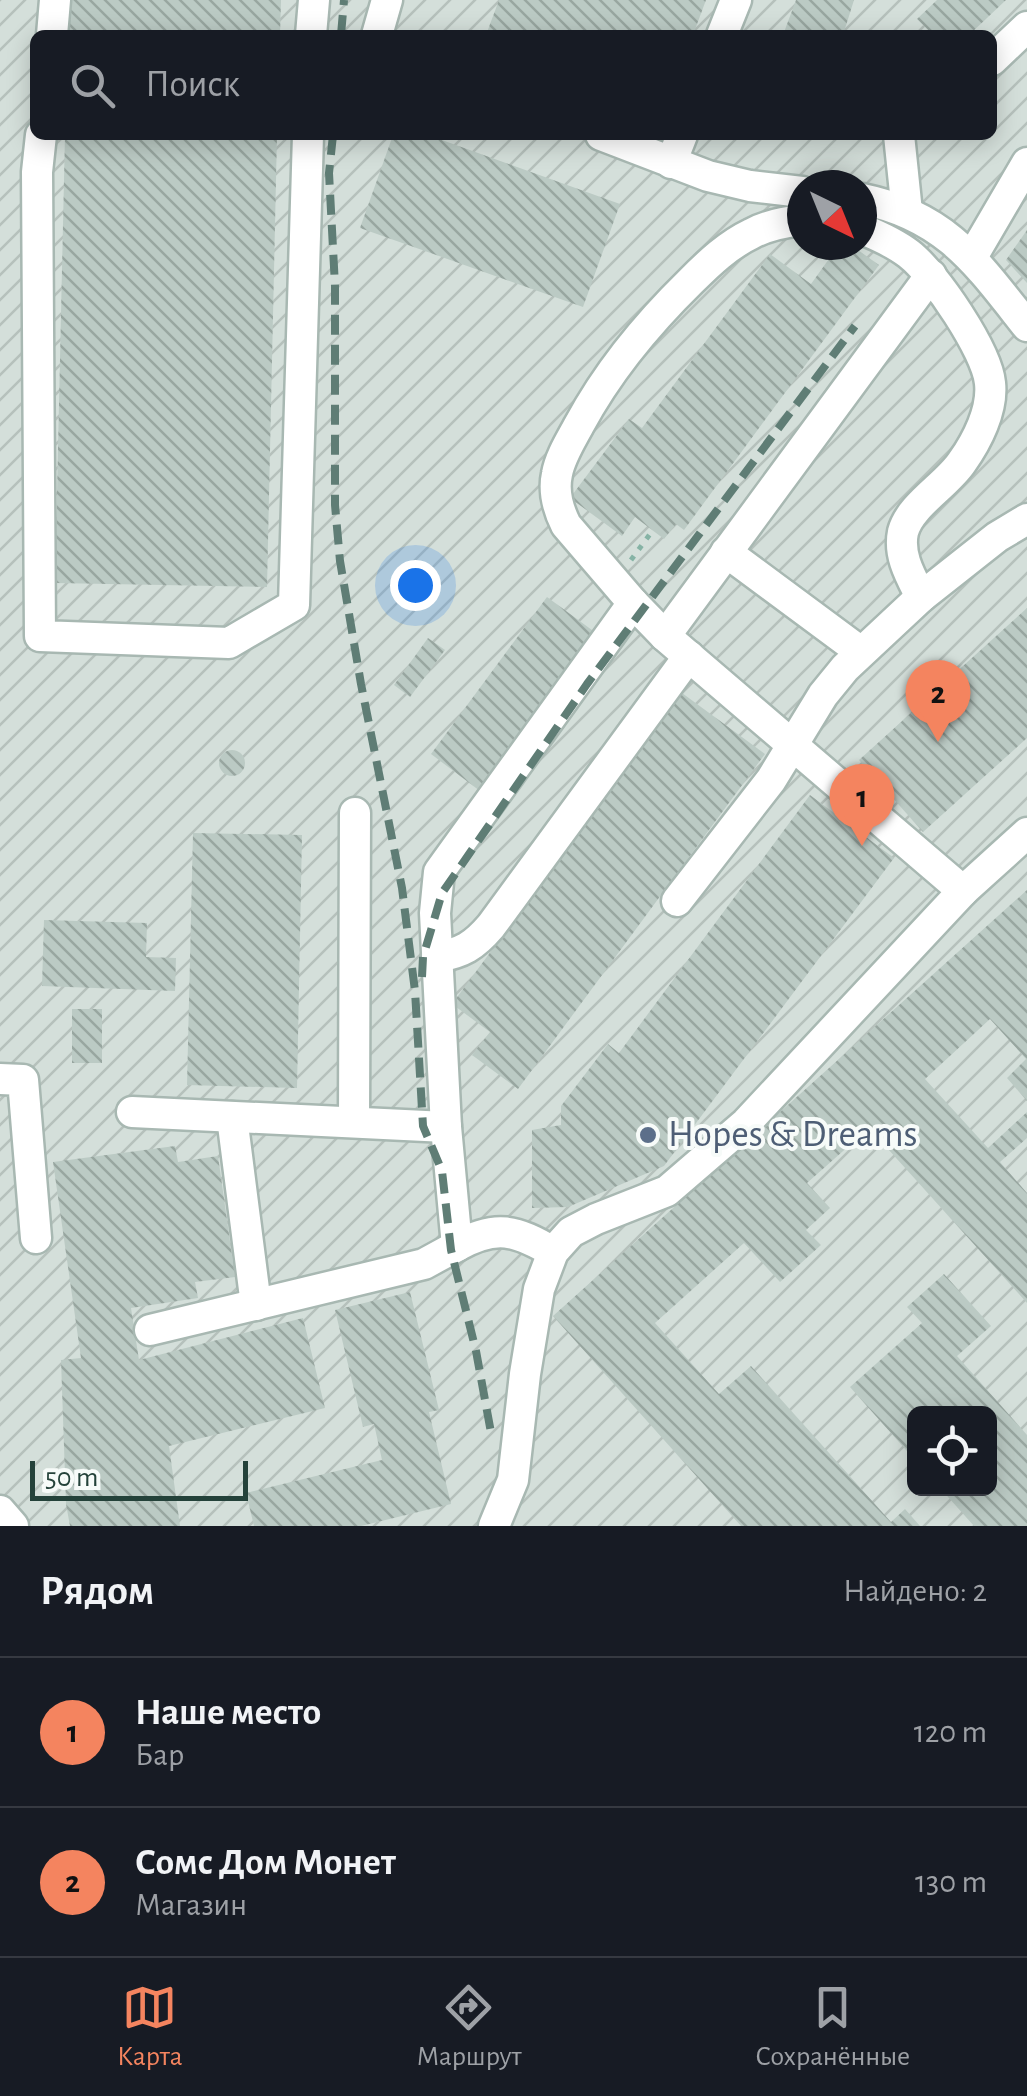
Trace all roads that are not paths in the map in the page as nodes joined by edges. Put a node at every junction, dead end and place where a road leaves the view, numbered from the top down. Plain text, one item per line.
1 (55, 0) edge
2 (314, 0) edge
3 (388, 0) edge
4 (736, 0) edge
5 (1027, 27) edge
6 (52, 30) edge
7 (312, 30) edge
8 (379, 30) edge
9 (724, 30) edge
10 (997, 55) edge
11 (41, 140) edge
12 (308, 140) edge
13 (628, 140) edge
14 (900, 140) edge
15 (676, 149) edge
16 (1027, 163) edge
17 (787, 190) edge
18 (877, 203) edge
19 (907, 212) junction
20 (787, 222) edge
21 (877, 235) edge
22 (972, 257) junction
23 (931, 275) junction
24 (1027, 326) edge
25 (1027, 518) edge
26 (726, 552) junction
27 (921, 597) junction
28 (633, 603) junction
29 (665, 636) junction
30 (861, 652) junction
31 (689, 656) junction
32 (793, 746) junction
33 (355, 813) dead end
34 (1027, 832) edge
35 (963, 891) junction
36 (677, 902) dead end
37 (437, 958) junction
38 (0, 1079) edge
39 (132, 1112) dead end
40 (232, 1117) junction
41 (354, 1122) junction
42 (446, 1127) junction
43 (36, 1238) dead end
44 (457, 1246) junction
45 (553, 1252) junction
46 (256, 1305) junction
47 (150, 1330) dead end
48 (0, 1511) edge
49 (13, 1526) edge
50 (494, 1526) edge

1 - 6 lane
2 - 7 lane
3 - 8 lane
4 - 9 lane
5 - 10 lane
11 - 12 lane
13 - 15 lane
14 - 19 lane
15 - 17 lane
16 - 22 lane
18 - 19 lane
19 - 22 lane
20 - 28 lane
21 - 23 lane
22 - 24 lane
23 - 26 lane
23 - 27 lane
25 - 27 lane
26 - 29 lane
26 - 30 lane
27 - 30 lane
28 - 29 lane
28 - 37 lane
29 - 31 lane
30 - 32 lane
31 - 32 lane
31 - 37 lane
32 - 35 lane
32 - 36 lane
33 - 41 lane
34 - 35 lane
35 - 45 lane
37 - 42 lane
38 - 43 lane
39 - 40 lane
40 - 41 lane
40 - 46 lane
41 - 42 lane
42 - 44 lane
44 - 45 lane
44 - 46 lane
45 - 50 lane
46 - 47 lane
48 - 49 lane

